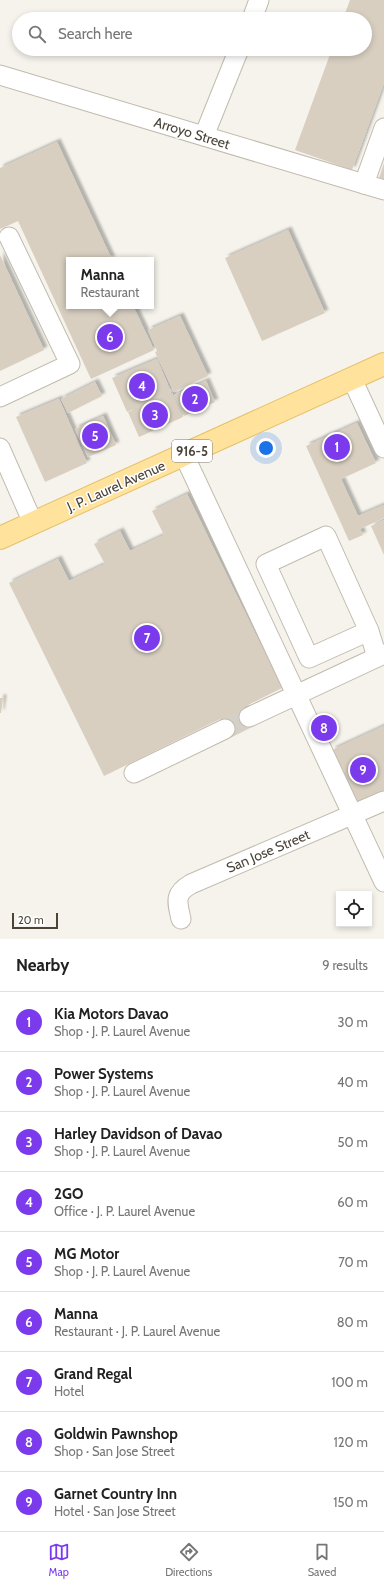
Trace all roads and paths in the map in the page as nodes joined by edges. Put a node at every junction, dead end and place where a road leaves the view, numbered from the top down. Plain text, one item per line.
1 (260, 0) edge
2 (255, 12) edge
3 (236, 56) edge
4 (0, 76) edge
5 (384, 128) edge
6 (204, 136) junction
7 (364, 184) junction
8 (384, 190) edge
9 (10, 236) dead end
10 (384, 364) edge
11 (352, 379) junction
12 (0, 397) edge
13 (0, 448) edge
14 (384, 448) edge
15 (184, 454) junction
16 (33, 523) junction
17 (0, 538) edge
18 (369, 631) junction
19 (380, 655) edge
20 (296, 695) junction
21 (249, 717) tunnel mouth
22 (225, 729) tunnel mouth
23 (134, 773) dead end
24 (384, 801) edge
25 (353, 814) junction
26 (384, 882) edge
27 (181, 919) dead end

1 - 2 street
3 - 6 street
4 - 6 street, Arroyo Street
5 - 7 street
6 - 7 street, Arroyo Street
7 - 8 street, Arroyo Street
9 - 12 street
10 - 11 main road, J. P. Laurel Avenue / 916-5
11 - 14 street
11 - 15 main road, J. P. Laurel Avenue / 916-5
13 - 16 street
15 - 16 main road, J. P. Laurel Avenue / 916-5
15 - 20 street
16 - 17 main road, J. P. Laurel Avenue / 916-5
18 - 18 street
18 - 19 street
19 - 20 street
20 - 21 street
20 - 25 street
22 - 23 street
24 - 25 street, San Jose Street
25 - 26 street
25 - 27 street, San Jose Street

